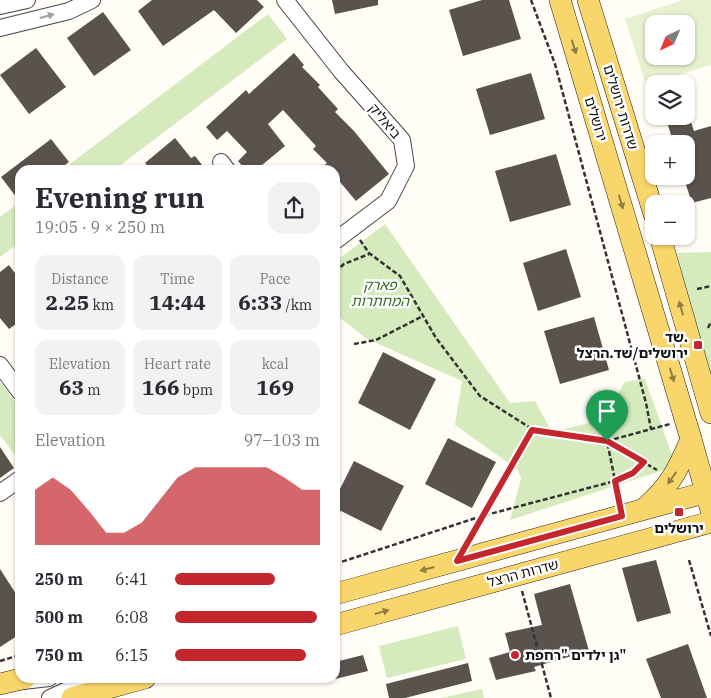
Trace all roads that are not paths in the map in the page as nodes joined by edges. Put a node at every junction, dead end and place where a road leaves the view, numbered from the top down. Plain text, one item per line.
1 (27, 0) edge
2 (92, 0) edge
3 (285, 0) edge
4 (560, 0) edge
5 (588, 0) edge
6 (0, 6) edge
7 (0, 28) edge
8 (648, 195) edge
9 (340, 237) edge
10 (663, 245) edge
11 (0, 365) edge
12 (15, 385) edge
13 (710, 409) edge
14 (689, 429) junction
15 (15, 482) edge
16 (0, 493) edge
17 (710, 505) edge
18 (643, 510) junction
19 (465, 558) junction
20 (340, 593) edge
21 (340, 624) edge
22 (15, 681) edge
23 (15, 682) edge
24 (83, 683) edge
25 (127, 683) edge
26 (2, 684) edge
27 (50, 698) edge
28 (72, 698) edge

1 - 6 street
7 -> 2 street
3 - 9 street, ביאליק
4 -> 14 main road, ירושלים
5 - 8 main road, שדרות ירושלים
13 -> 10 main road
11 - 12 street
14 - 17 main road
14 - 18 main road
15 - 16 street
17 - 18 main road
17 - 19 street
21 -> 17 main road, שדרות הרצל
18 - 19 main road
19 -> 20 main road
22 - 26 main road
23 - 26 street
24 - 27 street
25 - 28 main road

